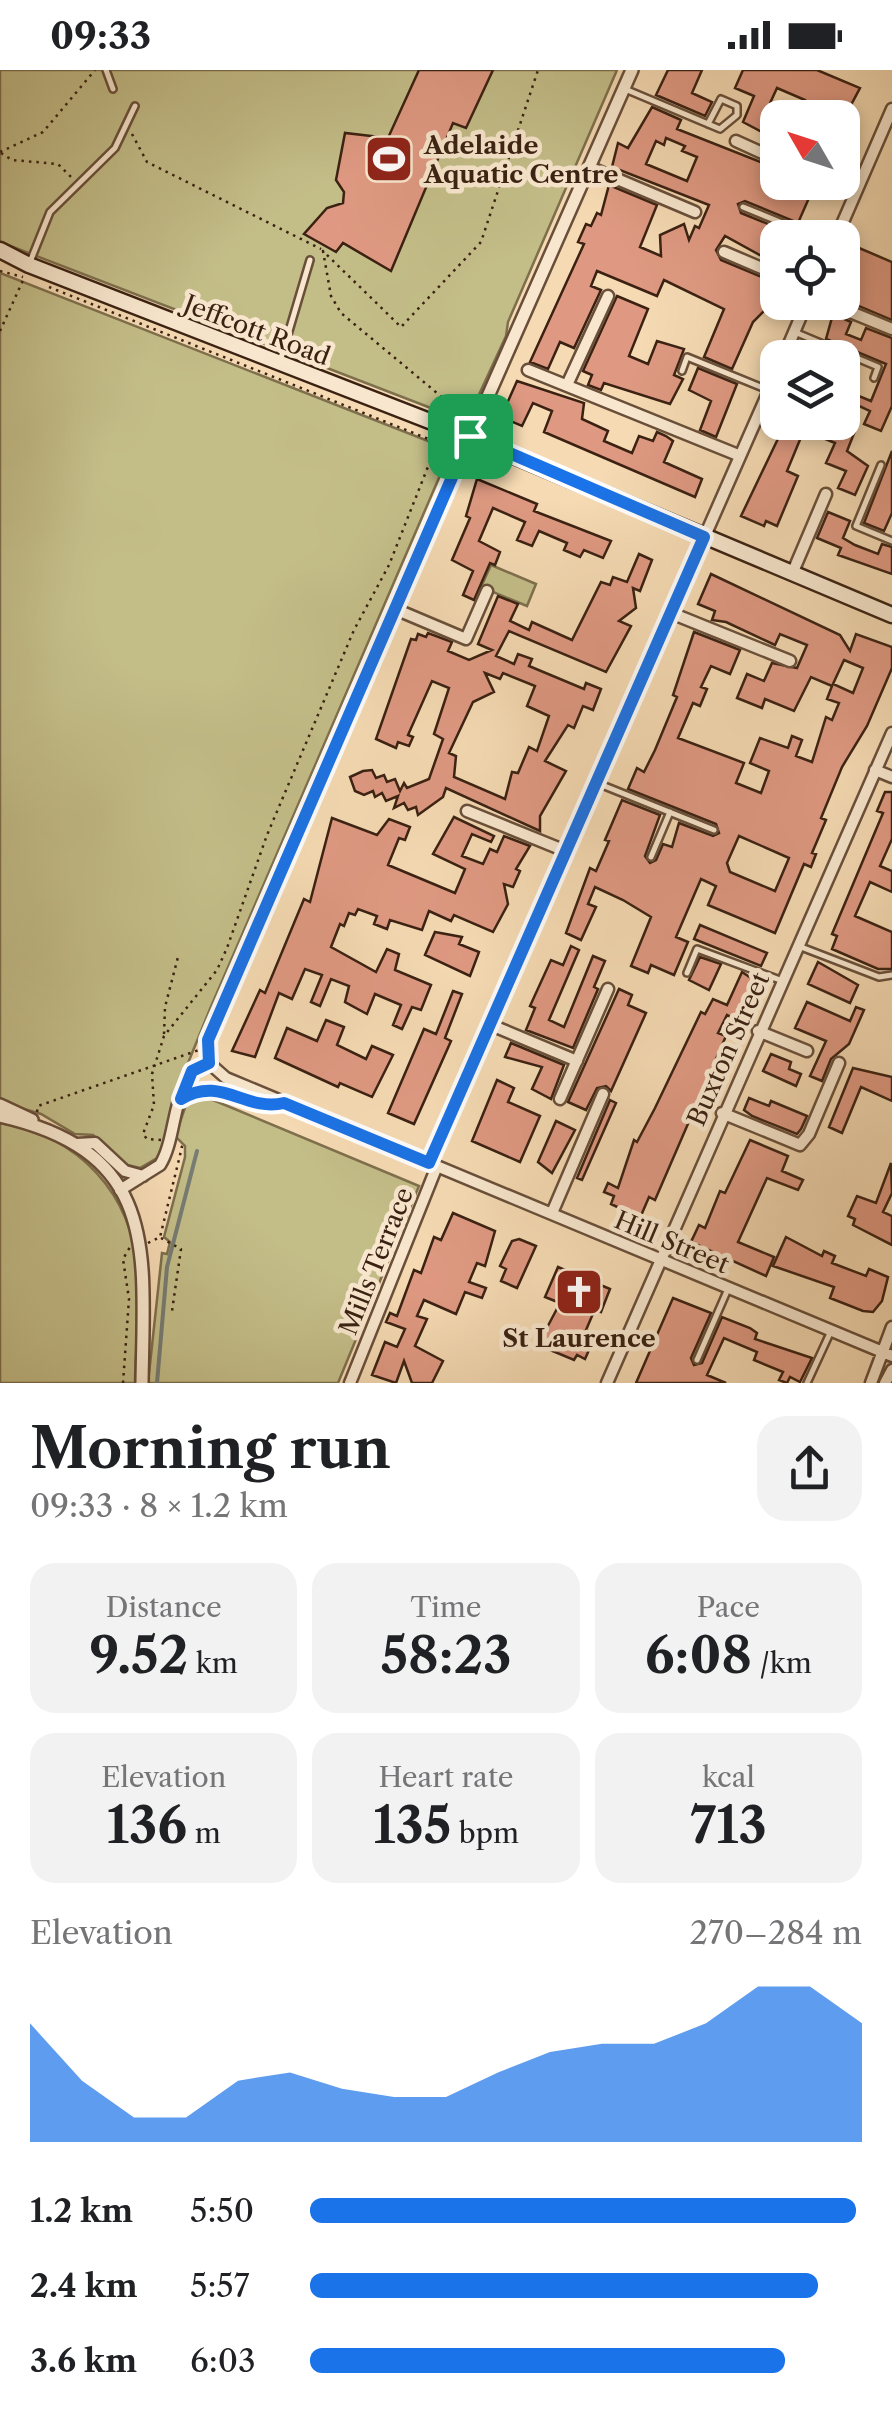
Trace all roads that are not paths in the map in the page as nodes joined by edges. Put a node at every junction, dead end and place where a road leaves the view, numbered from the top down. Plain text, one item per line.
1 (106, 70) edge
2 (632, 70) edge
3 (624, 89) junction
4 (113, 90) dead end
5 (135, 106) dead end
6 (892, 109) edge
7 (708, 124) junction
8 (736, 142) dead end
9 (760, 152) edge
10 (591, 168) junction
11 (860, 181) edge
12 (743, 207) dead end
13 (695, 212) dead end
14 (775, 220) edge
15 (0, 250) edge
16 (724, 252) dead end
17 (0, 260) edge
18 (310, 260) dead end
19 (760, 267) edge
20 (26, 271) junction
21 (608, 296) dead end
22 (860, 315) edge
23 (799, 320) edge
24 (892, 328) edge
25 (794, 332) junction
26 (791, 340) edge
27 (279, 363) junction
28 (528, 370) dead end
29 (682, 372) dead end
30 (874, 378) dead end
31 (567, 385) junction
32 (760, 387) edge
33 (760, 408) edge
34 (470, 436) junction
35 (738, 456) junction
36 (882, 465) dead end
37 (826, 494) dead end
38 (704, 537) junction
39 (892, 541) edge
40 (792, 574) junction
41 (487, 591) dead end
42 (395, 609) junction
43 (671, 612) junction
44 (892, 615) edge
45 (790, 661) dead end
46 (892, 733) edge
47 (875, 770) junction
48 (892, 777) edge
49 (598, 783) junction
50 (468, 810) dead end
51 (670, 812) junction
52 (714, 830) dead end
53 (568, 852) junction
54 (651, 858) dead end
55 (796, 945) junction
56 (688, 973) dead end
57 (892, 975) edge
58 (780, 980) junction
59 (608, 989) dead end
60 (491, 1025) junction
61 (758, 1030) junction
62 (806, 1051) dead end
63 (576, 1061) junction
64 (209, 1063) junction
65 (839, 1063) dead end
66 (603, 1094) dead end
67 (181, 1099) junction
68 (560, 1099) dead end
69 (284, 1103) junction
70 (0, 1105) edge
71 (722, 1113) junction
72 (0, 1116) edge
73 (35, 1118) junction
74 (77, 1144) junction
75 (433, 1164) junction
76 (144, 1176) junction
77 (120, 1190) junction
78 (552, 1213) junction
79 (658, 1258) junction
80 (729, 1287) junction
81 (892, 1327) edge
82 (831, 1330) junction
83 (886, 1354) edge
84 (697, 1360) dead end
85 (892, 1370) edge
86 (142, 1383) edge
87 (350, 1383) edge
88 (607, 1383) edge
89 (807, 1383) edge
90 (871, 1383) edge
91 (885, 1383) edge

1 - 4 lane
2 - 3 street
3 - 7 lane
3 - 10 street
5 - 20 lane
6 - 11 street
7 - 7 lane
8 - 9 street
10 - 13 street
10 - 34 street
12 - 14 lane
15 - 20 main road, Jeffcott Road
16 - 19 street
17 - 20 main road, Jeffcott Road
18 - 27 lane
20 - 27 main road, Jeffcott Road
21 - 31 street
22 - 24 street
23 - 25 street
25 - 26 street
25 - 30 lane
27 - 34 main road, Jeffcott Road
28 - 31 street
29 - 32 lane
31 - 35 street
33 - 35 street
34 - 38 main road, Jeffcott Road
34 - 42 street
35 - 38 street
36 - 39 lane
37 - 40 street
38 - 40 main road, Jeffcott Road
38 - 43 street
40 - 44 main road, Jeffcott Road
41 - 42 street
42 - 64 street
43 - 45 street
43 - 49 street
46 - 47 street, Buxton Street
47 - 48 street
47 - 55 street, Buxton Street
49 - 51 lane
49 - 53 street
50 - 53 street
51 - 52 lane
51 - 54 lane
53 - 60 street
55 - 57 lane
55 - 58 street, Buxton Street
56 - 58 lane
58 - 61 street, Buxton Street
59 - 63 street
60 - 63 street
60 - 75 street
61 - 62 street
61 - 71 street, Buxton Street
63 - 68 street
64 - 67 street
64 - 69 street, Mills Terrace
65 - 71 street
66 - 78 street
67 - 69 street
67 - 76 street
69 - 75 street, Mills Terrace
70 - 73 street
71 - 79 street, Buxton Street
72 - 73 street
73 - 74 street
74 - 76 street
74 - 77 street
75 - 78 street, Hill Street
75 - 87 street, Mills Terrace
76 - 77 street
77 - 86 street
78 - 79 street, Hill Street
79 - 80 street, Hill Street
79 - 88 street, Buxton Street
80 - 82 street, Hill Street
80 - 84 lane
81 - 83 street
82 - 83 street, Hill Street
82 - 89 lane
83 - 90 street
85 - 91 street

